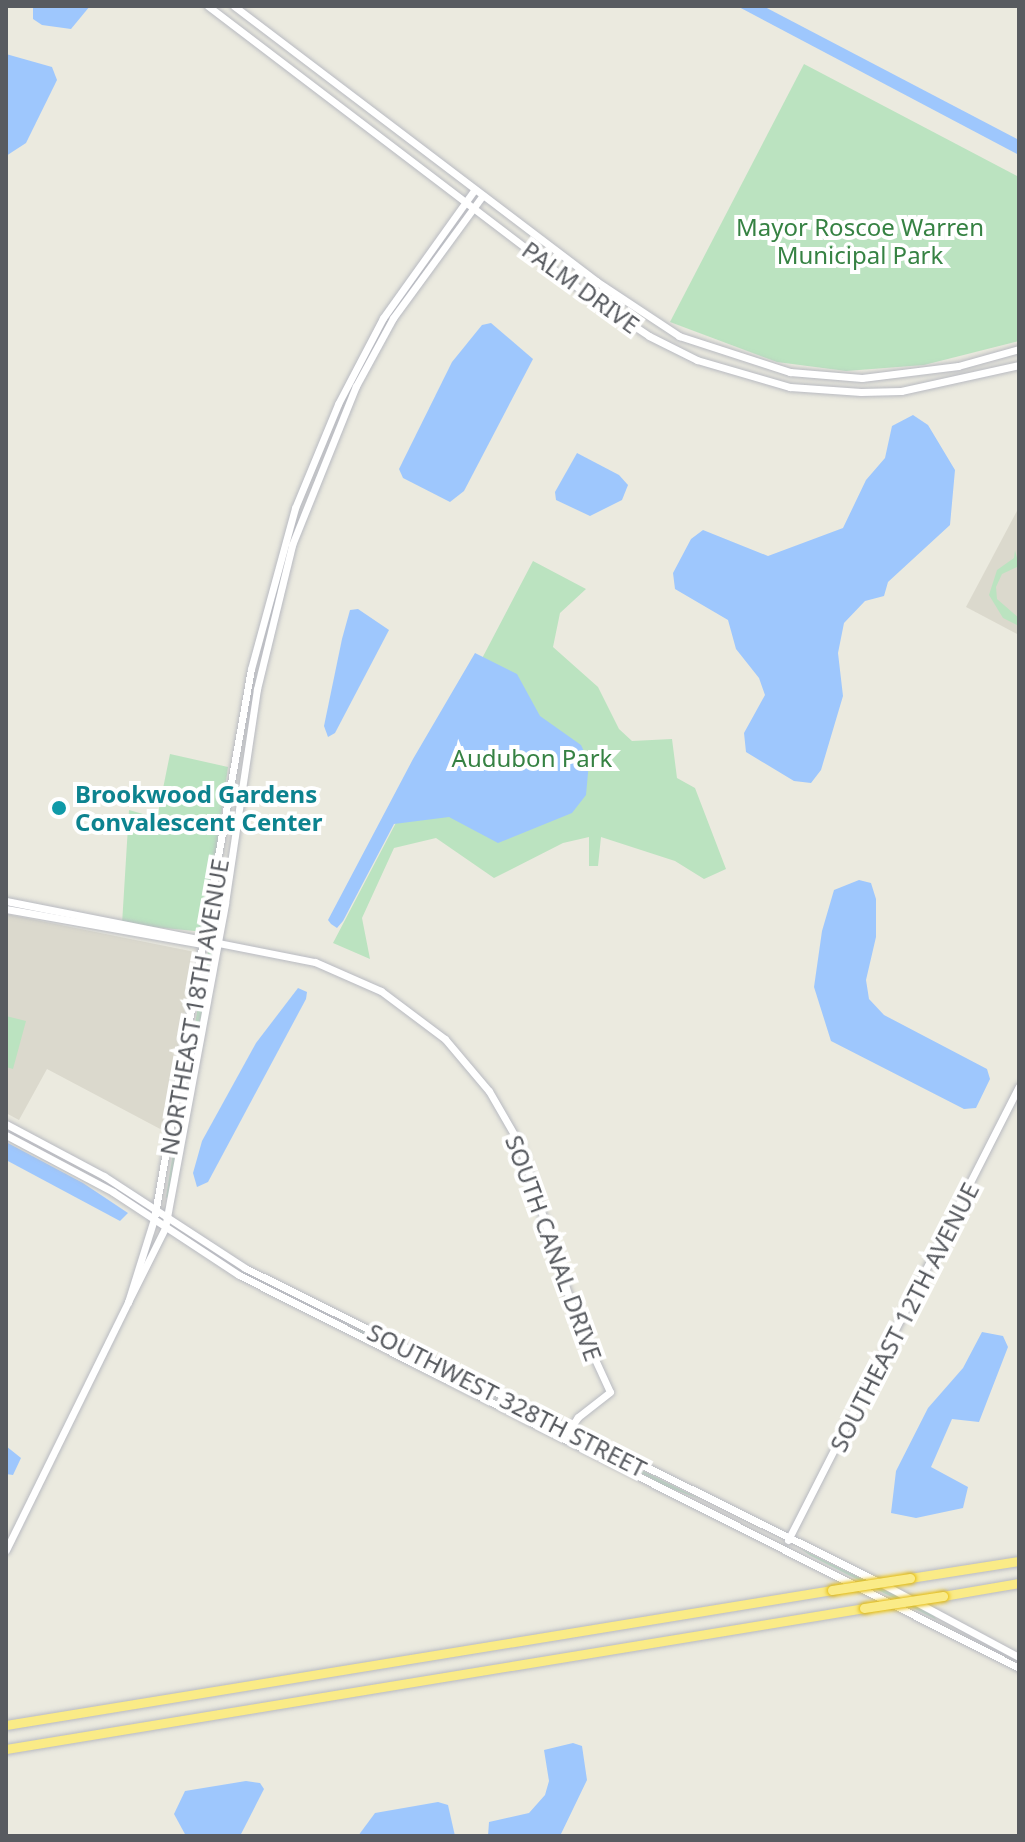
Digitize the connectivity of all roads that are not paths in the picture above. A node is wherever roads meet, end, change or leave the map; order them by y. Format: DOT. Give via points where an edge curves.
graph roads {
  1 [pos="208,6"];
  2 [pos="234,6"];
  3 [pos="475,189"];
  4 [pos="483,195"];
  5 [pos="467,201"];
  6 [pos="474,207"];
  7 [pos="1019,349"];
  8 [pos="1019,365"];
  9 [pos="6,901"];
  10 [pos="6,909"];
  11 [pos="218,941"];
  12 [pos="206,943"];
  13 [pos="188,1044"];
  14 [pos="198,1055"];
  15 [pos="1019,1086"];
  16 [pos="188,1110"];
  17 [pos="175,1120"];
  18 [pos="6,1124"];
  19 [pos="17,1130"];
  20 [pos="7,1135"];
  21 [pos="156,1209"];
  22 [pos="167,1218"];
  23 [pos="154,1219"];
  24 [pos="165,1228"];
  25 [pos="147,1241"];
  26 [pos="158,1247"];
  27 [pos="128,1302"];
  28 [pos="566,1435"];
  29 [pos="23,1510"];
  30 [pos="6,1539"];
  31 [pos="787,1543"];
  32 [pos="6,1550"];
  33 [pos="1019,1561"];
  34 [pos="1019,1583"];
  35 [pos="1019,1657"];
  36 [pos="1019,1668"];
  37 [pos="6,1725"];
  38 [pos="6,1749"];
  1 -- 5 [label="street, PALM DRIVE"];
  2 -- 3 [label="street, PALM DRIVE"];
  3 -- 4 [label="street, PALM DRIVE"];
  3 -- 5 [label="street, NORTHEAST 18TH AVENUE"];
  4 -- 6 [label="street, NORTHEAST 18TH AVENUE"];
  4 -- 7 [label="street, PALM DRIVE" via="656,324 735,358 790,372 862,378 931,371"];
  5 -- 6 [label="street, PALM DRIVE"];
  5 -- 12 [label="street, NORTHEAST 18TH AVENUE" via="383,318 338,404 295,508 251,669"];
  6 -- 8 [label="street, PALM DRIVE" via="649,336 740,376 817,390 901,391"];
  6 -- 11 [label="street, NORTHEAST 18TH AVENUE" via="393,318 356,386 292,545 259,677"];
  9 -- 12 [label="street, SOUTH CANAL DRIVE"];
  10 -- 12 [label="street, SOUTH CANAL DRIVE"];
  11 -- 12 [label="street, SOUTH CANAL DRIVE"];
  11 -- 14 [label="street, NORTHEAST 18TH AVENUE"];
  11 -- 28 [label="street, SOUTH CANAL DRIVE" via="300,957 356,978 404,1006 458,1052 500,1107 519,1143 576,1318 610,1392"];
  12 -- 13 [label="street, NORTHEAST 18TH AVENUE"];
  13 -- 14 [label="street"];
  13 -- 17 [label="street, NORTHEAST 18TH AVENUE"];
  14 -- 16 [label="street, NORTHEAST 18TH AVENUE"];
  15 -- 31 [label="street, SOUTHEAST 12TH AVENUE"];
  16 -- 17 [label="street"];
  16 -- 22 [label="street, NORTHEAST 18TH AVENUE"];
  17 -- 21 [label="street, NORTHEAST 18TH AVENUE"];
  18 -- 19 [label="street, SOUTHWEST 328TH STREET"];
  19 -- 20 [label="street"];
  19 -- 21 [label="street, SOUTHWEST 328TH STREET"];
  20 -- 23 [label="street, SOUTHWEST 328TH STREET"];
  21 -- 22 [label="street, SOUTHWEST 328TH STREET"];
  21 -- 23 [label="street, NORTHEAST 18TH AVENUE"];
  22 -- 24 [label="street, NORTHEAST 18TH AVENUE"];
  22 -- 28 [label="street, SOUTHWEST 328TH STREET" via="245,1268"];
  23 -- 24 [label="street, SOUTHWEST 328TH STREET"];
  23 -- 25 [label="street, NORTHEAST 18TH AVENUE"];
  24 -- 26 [label="street, NORTHEAST 18TH AVENUE"];
  24 -- 28 [label="street, SOUTHWEST 328TH STREET" via="239,1275"];
  25 -- 26 [label="street"];
  25 -- 27 [label="street, NORTHEAST 18TH AVENUE"];
  26 -- 27 [label="street, NORTHEAST 18TH AVENUE"];
  27 -- 29 [label="street, NORTHEAST 18TH AVENUE"];
  28 -- 31 [label="street, SOUTHWEST 328TH STREET"];
  29 -- 30 [label="street, NORTHEAST 18TH AVENUE"];
  29 -- 32 [label="street, NORTHEAST 18TH AVENUE"];
  31 -- 35 [label="street, SOUTHWEST 328TH STREET"];
  31 -- 36 [label="street, SOUTHWEST 328TH STREET"];
  33 -- 37 [label="highway, bridge"];
  34 -- 38 [label="highway, bridge"];
}
